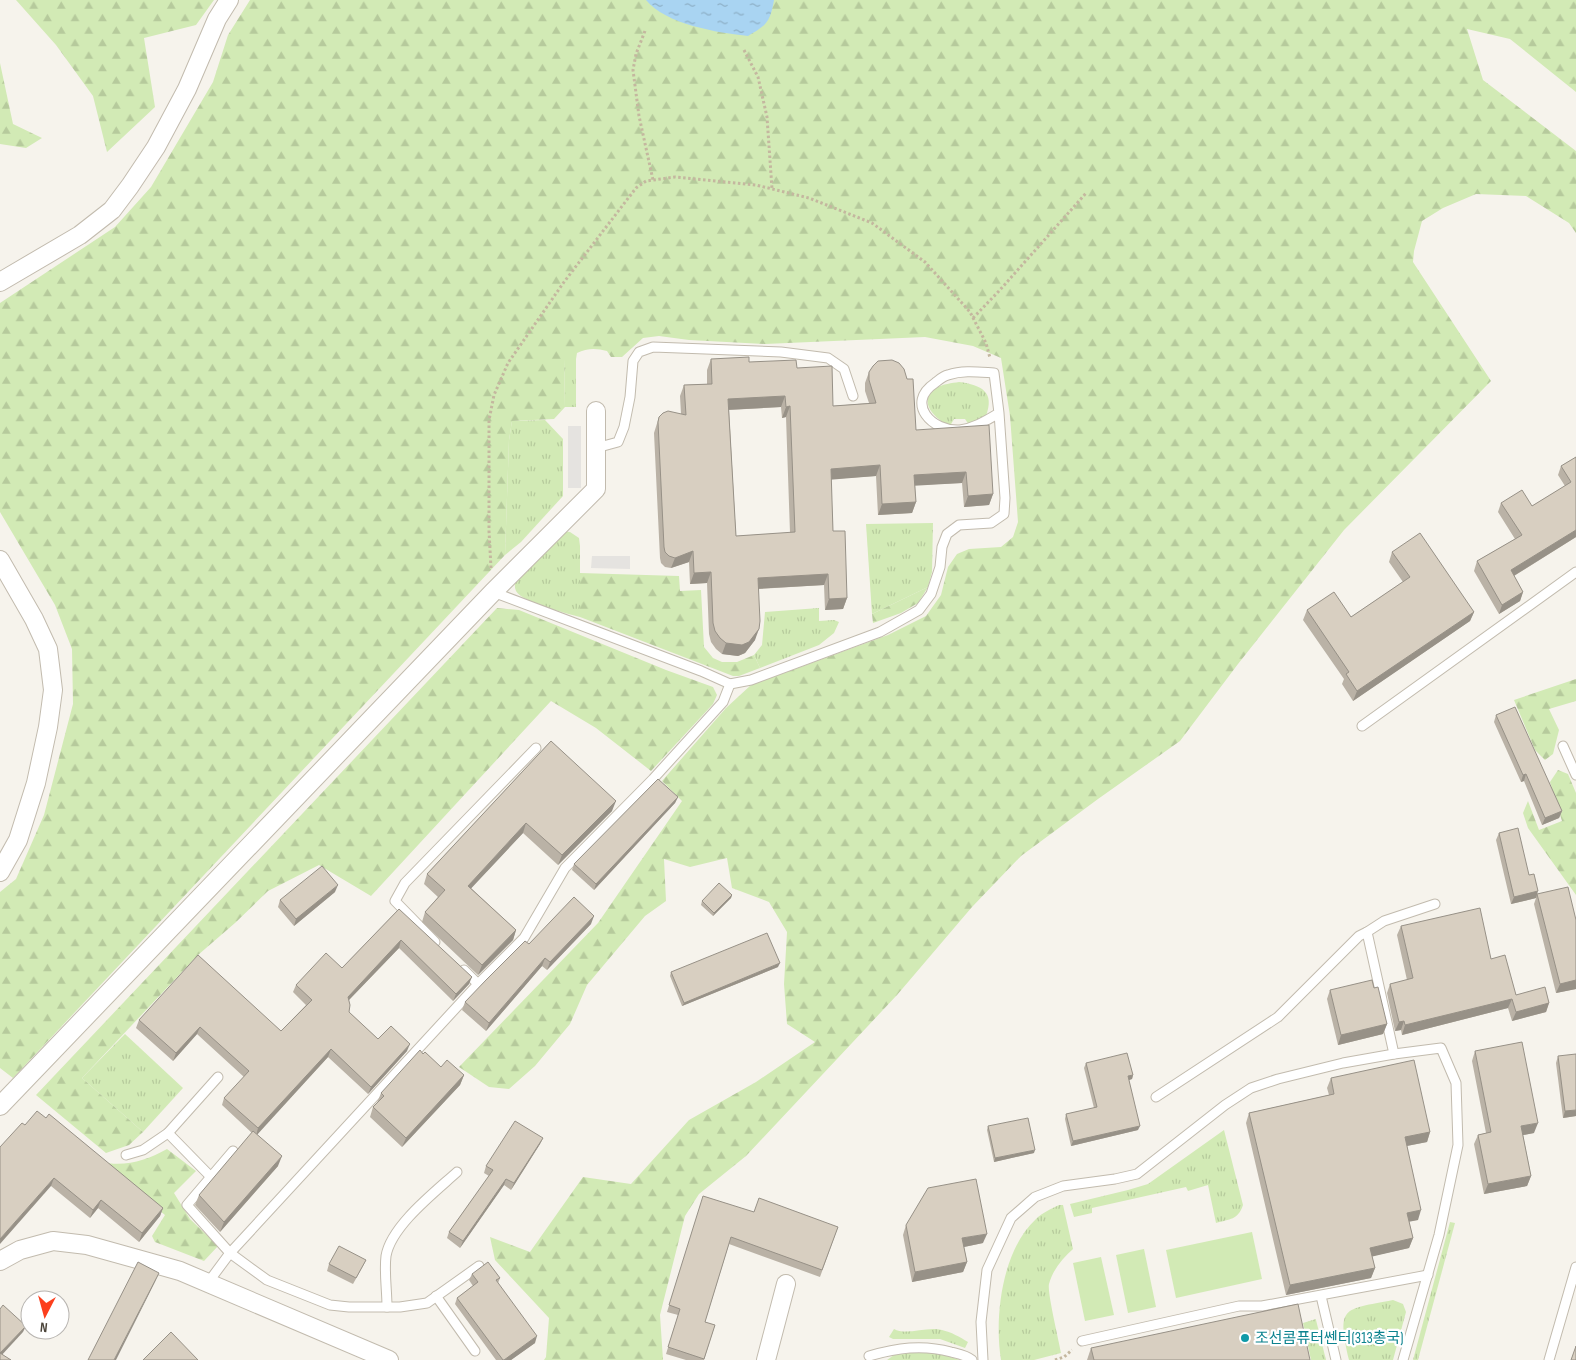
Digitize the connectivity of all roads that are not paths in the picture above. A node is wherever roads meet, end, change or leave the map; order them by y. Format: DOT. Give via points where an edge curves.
graph roads {
  1 [pos="229,0"];
  2 [pos="0,282"];
  3 [pos="852,396"];
  4 [pos="596,411"];
  5 [pos="999,413"];
  6 [pos="596,448"];
  7 [pos="0,560"];
  8 [pos="1576,572"];
  9 [pos="493,592"];
  10 [pos="730,684"];
  11 [pos="1362,726"];
  12 [pos="1564,746"];
  13 [pos="536,748"];
  14 [pos="1576,775"];
  15 [pos="0,872"];
  16 [pos="1435,904"];
  17 [pos="1366,932"];
  18 [pos="443,950"];
  19 [pos="457,964"];
  20 [pos="478,984"];
  21 [pos="1394,1054"];
  22 [pos="218,1077"];
  23 [pos="1156,1097"];
  24 [pos="0,1106"];
  25 [pos="168,1133"];
  26 [pos="233,1152"];
  27 [pos="126,1155"];
  28 [pos="458,1172"];
  29 [pos="212,1177"];
  30 [pos="230,1253"];
  31 [pos="0,1261"];
  32 [pos="479,1266"];
  33 [pos="1576,1267"];
  34 [pos="1428,1275"];
  35 [pos="206,1284"];
  36 [pos="786,1284"];
  37 [pos="436,1296"];
  38 [pos="1321,1296"];
  39 [pos="387,1307"];
  40 [pos="1082,1341"];
  41 [pos="475,1352"];
  42 [pos="869,1356"];
  43 [pos="389,1360"];
  44 [pos="766,1360"];
  45 [pos="972,1360"];
  46 [pos="983,1360"];
  47 [pos="1336,1360"];
  48 [pos="1403,1360"];
  49 [pos="1549,1360"];
  1 -- 2 [label="street" via="217,18 187,88 156,147 112,210 80,235"];
  3 -- 6 [label="lane" via="844,370 828,358 781,352 653,347 640,352 633,361 630,397 618,442"];
  4 -- 6 [label="street"];
  5 -- 5 [label="lane" via="982,423 959,430 944,428 922,410 922,397 928,388 946,375 968,371 994,373"];
  5 -- 10 [label="lane" via="1006,498 1004,514 991,523 959,525 946,534 931,594 919,610 880,632 751,680"];
  6 -- 9 [label="street" via="596,489"];
  7 -- 15 [label="street" via="48,649 53,690 36,783 18,840"];
  8 -- 11 [label="lane"];
  9 -- 10 [label="lane"];
  9 -- 24 [label="street"];
  10 -- 20 [label="lane" via="723,702 565,868 524,938"];
  12 -- 14 [label="lane"];
  13 -- 18 [label="lane" via="405,883 395,901"];
  16 -- 17 [label="lane" via="1384,921"];
  17 -- 21 [label="lane"];
  17 -- 23 [label="lane" via="1278,1017"];
  19 -- 20 [label="lane"];
  20 -- 30 [label="lane"];
  21 -- 34 [label="lane" via="1441,1048 1456,1083 1458,1145"];
  21 -- 46 [label="lane" via="1343,1063 1251,1088 1136,1174 1063,1186 1035,1197 1011,1218 987,1270 981,1322"];
  22 -- 25 [label="lane"];
  25 -- 27 [label="lane" via="142,1150"];
  25 -- 29 [label="lane"];
  26 -- 29 [label="lane"];
  28 -- 39 [label="lane" via="402,1224 390,1242 386,1257"];
  29 -- 30 [label="lane" via="186,1205"];
  30 -- 35 [label="lane"];
  30 -- 39 [label="lane" via="267,1280 330,1305"];
  31 -- 35 [label="street" via="20,1250 53,1241 106,1250 180,1271"];
  32 -- 37 [label="lane"];
  33 -- 49 [label="lane"];
  34 -- 38 [label="lane"];
  34 -- 48 [label="lane"];
  35 -- 43 [label="street"];
  36 -- 44 [label="street"];
  37 -- 39 [label="lane" via="427,1303"];
  37 -- 41 [label="lane"];
  38 -- 40 [label="lane" via="1262,1306 1239,1306"];
  38 -- 47 [label="lane"];
  42 -- 45 [label="lane" via="909,1347 936,1348 968,1356"];
}
